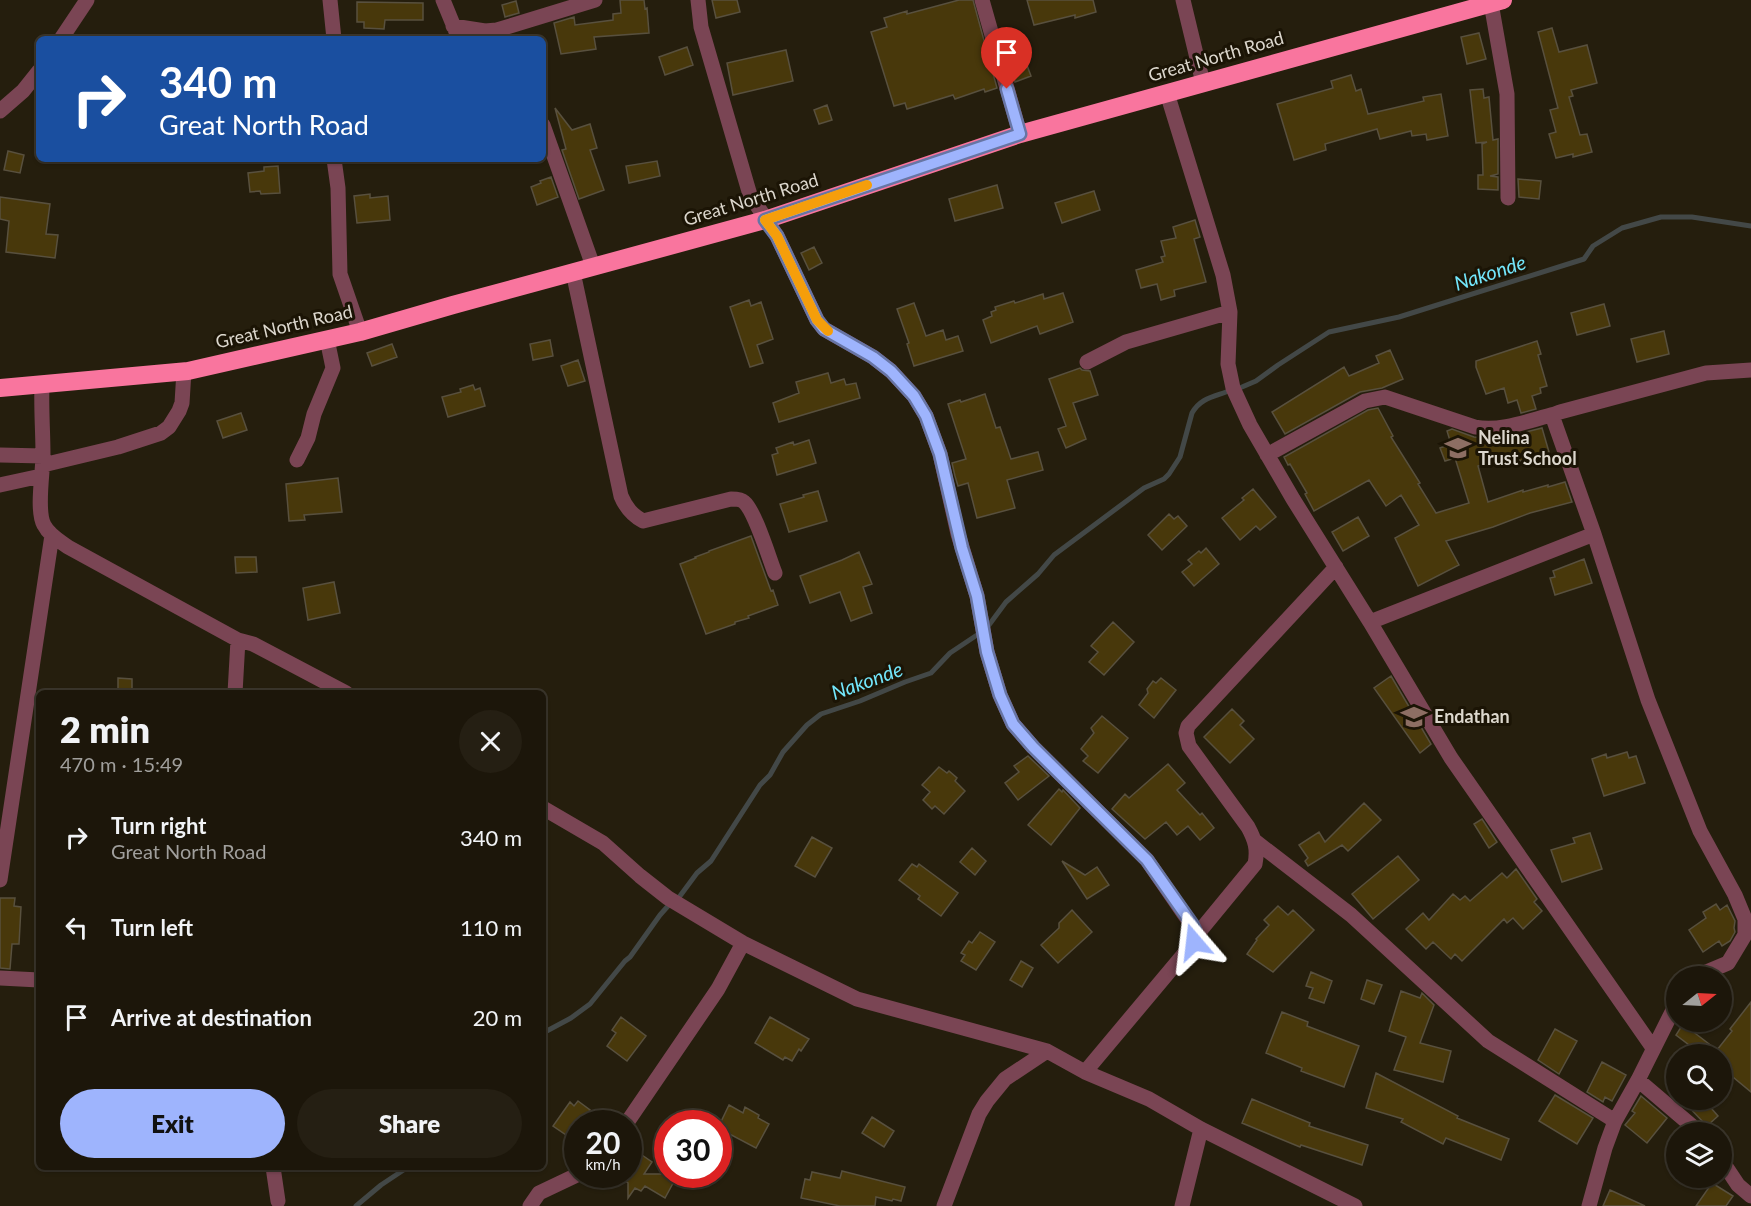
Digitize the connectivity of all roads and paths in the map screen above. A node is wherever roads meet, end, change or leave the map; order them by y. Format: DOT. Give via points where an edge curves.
graph roads {
  1 [pos="87,0"];
  2 [pos="330,0"];
  3 [pos="443,0"];
  4 [pos="595,0"];
  5 [pos="698,0"];
  6 [pos="982,0"];
  7 [pos="1183,0"];
  8 [pos="1497,2"];
  9 [pos="456,32"];
  10 [pos="63,36"];
  11 [pos="334,36"];
  12 [pos="36,75"];
  13 [pos="1203,83"];
  14 [pos="1167,93"];
  15 [pos="0,111"];
  16 [pos="546,133"];
  17 [pos="1020,134"];
  18 [pos="334,162"];
  19 [pos="1508,198"];
  20 [pos="765,220"];
  21 [pos="593,266"];
  22 [pos="573,272"];
  23 [pos="1230,312"];
  24 [pos="360,332"];
  25 [pos="327,339"];
  26 [pos="1087,362"];
  27 [pos="1751,370"];
  28 [pos="184,371"];
  29 [pos="42,385"];
  30 [pos="0,388"];
  31 [pos="1556,414"];
  32 [pos="0,455"];
  33 [pos="1267,455"];
  34 [pos="297,460"];
  35 [pos="42,466"];
  36 [pos="0,485"];
  37 [pos="1594,534"];
  38 [pos="52,535"];
  39 [pos="1336,567"];
  40 [pos="775,573"];
  41 [pos="1371,622"];
  42 [pos="238,640"];
  43 [pos="235,690"];
  44 [pos="340,690"];
  45 [pos="546,810"];
  46 [pos="1255,842"];
  47 [pos="0,880"];
  48 [pos="1196,937"];
  49 [pos="743,943"];
  50 [pos="1721,966"];
  51 [pos="0,978"];
  52 [pos="36,980"];
  53 [pos="1666,1023"];
  54 [pos="1653,1048"];
  55 [pos="1047,1052"];
  56 [pos="1085,1072"];
  57 [pos="1638,1080"];
  58 [pos="636,1110"];
  59 [pos="1615,1121"];
  60 [pos="1687,1122"];
  61 [pos="1201,1129"];
  62 [pos="273,1170"];
  63 [pos="1732,1176"];
  64 [pos="564,1181"];
  65 [pos="1751,1196"];
  66 [pos="278,1202"];
  67 [pos="530,1206"];
  68 [pos="944,1206"];
  69 [pos="1182,1206"];
  70 [pos="1354,1206"];
  71 [pos="1589,1206"];
  1 -- 10 [label="street"];
  2 -- 11 [label="street"];
  3 -- 9 [label="street"];
  4 -- 9 [label="street" via="497,30"];
  5 -- 20 [label="street" via="701,27 750,195"];
  6 -- 17 [label="street"];
  7 -- 13 [label="street"];
  8 -- 13 [label="highway, Great North Road"];
  8 -- 19 [label="street" via="1506,85"];
  12 -- 15 [label="street"];
  13 -- 14 [label="highway, Great North Road"];
  14 -- 17 [label="highway, Great North Road"];
  14 -- 23 [label="street" via="1223,275"];
  16 -- 21 [label="street"];
  17 -- 20 [label="highway, Great North Road"];
  18 -- 24 [label="street" via="340,274"];
  20 -- 21 [label="highway, Great North Road"];
  20 -- 48 [label="street" via="824,329 891,371 926,416 940,454 977,596 987,652 1013,724 1147,860 1192,924"];
  21 -- 22 [label="highway, Great North Road"];
  22 -- 24 [label="highway, Great North Road"];
  22 -- 40 [label="street" via="626,508 643,521 738,499 752,512"];
  23 -- 26 [label="street" via="1126,342"];
  23 -- 33 [label="street" via="1228,364 1233,388"];
  24 -- 25 [label="highway, Great North Road"];
  25 -- 28 [label="highway, Great North Road"];
  25 -- 34 [label="street" via="333,368"];
  27 -- 31 [label="street" via="1706,373"];
  28 -- 29 [label="highway, Great North Road"];
  28 -- 35 [label="street" via="182,403 170,427 161,434"];
  29 -- 30 [label="highway, Great North Road"];
  29 -- 35 [label="street"];
  31 -- 33 [label="street" via="1485,429 1385,397 1375,398"];
  31 -- 37 [label="street" via="1553,421"];
  32 -- 35 [label="street"];
  33 -- 39 [label="street"];
  35 -- 36 [label="street"];
  35 -- 38 [label="street" via="41,512 43,524"];
  37 -- 41 [label="street"];
  37 -- 50 [label="street" via="1648,700 1700,831 1745,919 1745,935 1728,963"];
  38 -- 42 [label="street"];
  38 -- 47 [label="street"];
  39 -- 41 [label="street"];
  39 -- 46 [label="street" via="1188,726 1188,746"];
  41 -- 54 [label="street" via="1451,758"];
  42 -- 43 [label="street"];
  42 -- 44 [label="street"];
  45 -- 49 [label="street" via="603,843 668,898"];
  46 -- 48 [label="street" via="1255,864"];
  46 -- 59 [label="street" via="1351,915 1488,1041"];
  48 -- 56 [label="street"];
  49 -- 55 [label="street" via="857,999"];
  49 -- 58 [label="street" via="718,989"];
  51 -- 52 [label="street"];
  53 -- 54 [label="street"];
  54 -- 57 [label="street"];
  55 -- 56 [label="street"];
  55 -- 68 [label="street" via="1005,1079 987,1101"];
  56 -- 61 [label="street" via="1149,1099"];
  57 -- 59 [label="street"];
  57 -- 60 [label="street"];
  59 -- 71 [label="street"];
  61 -- 69 [label="street"];
  61 -- 70 [label="street"];
  62 -- 66 [label="street"];
  63 -- 65 [label="street"];
  64 -- 67 [label="street" via="539,1193"];
}
